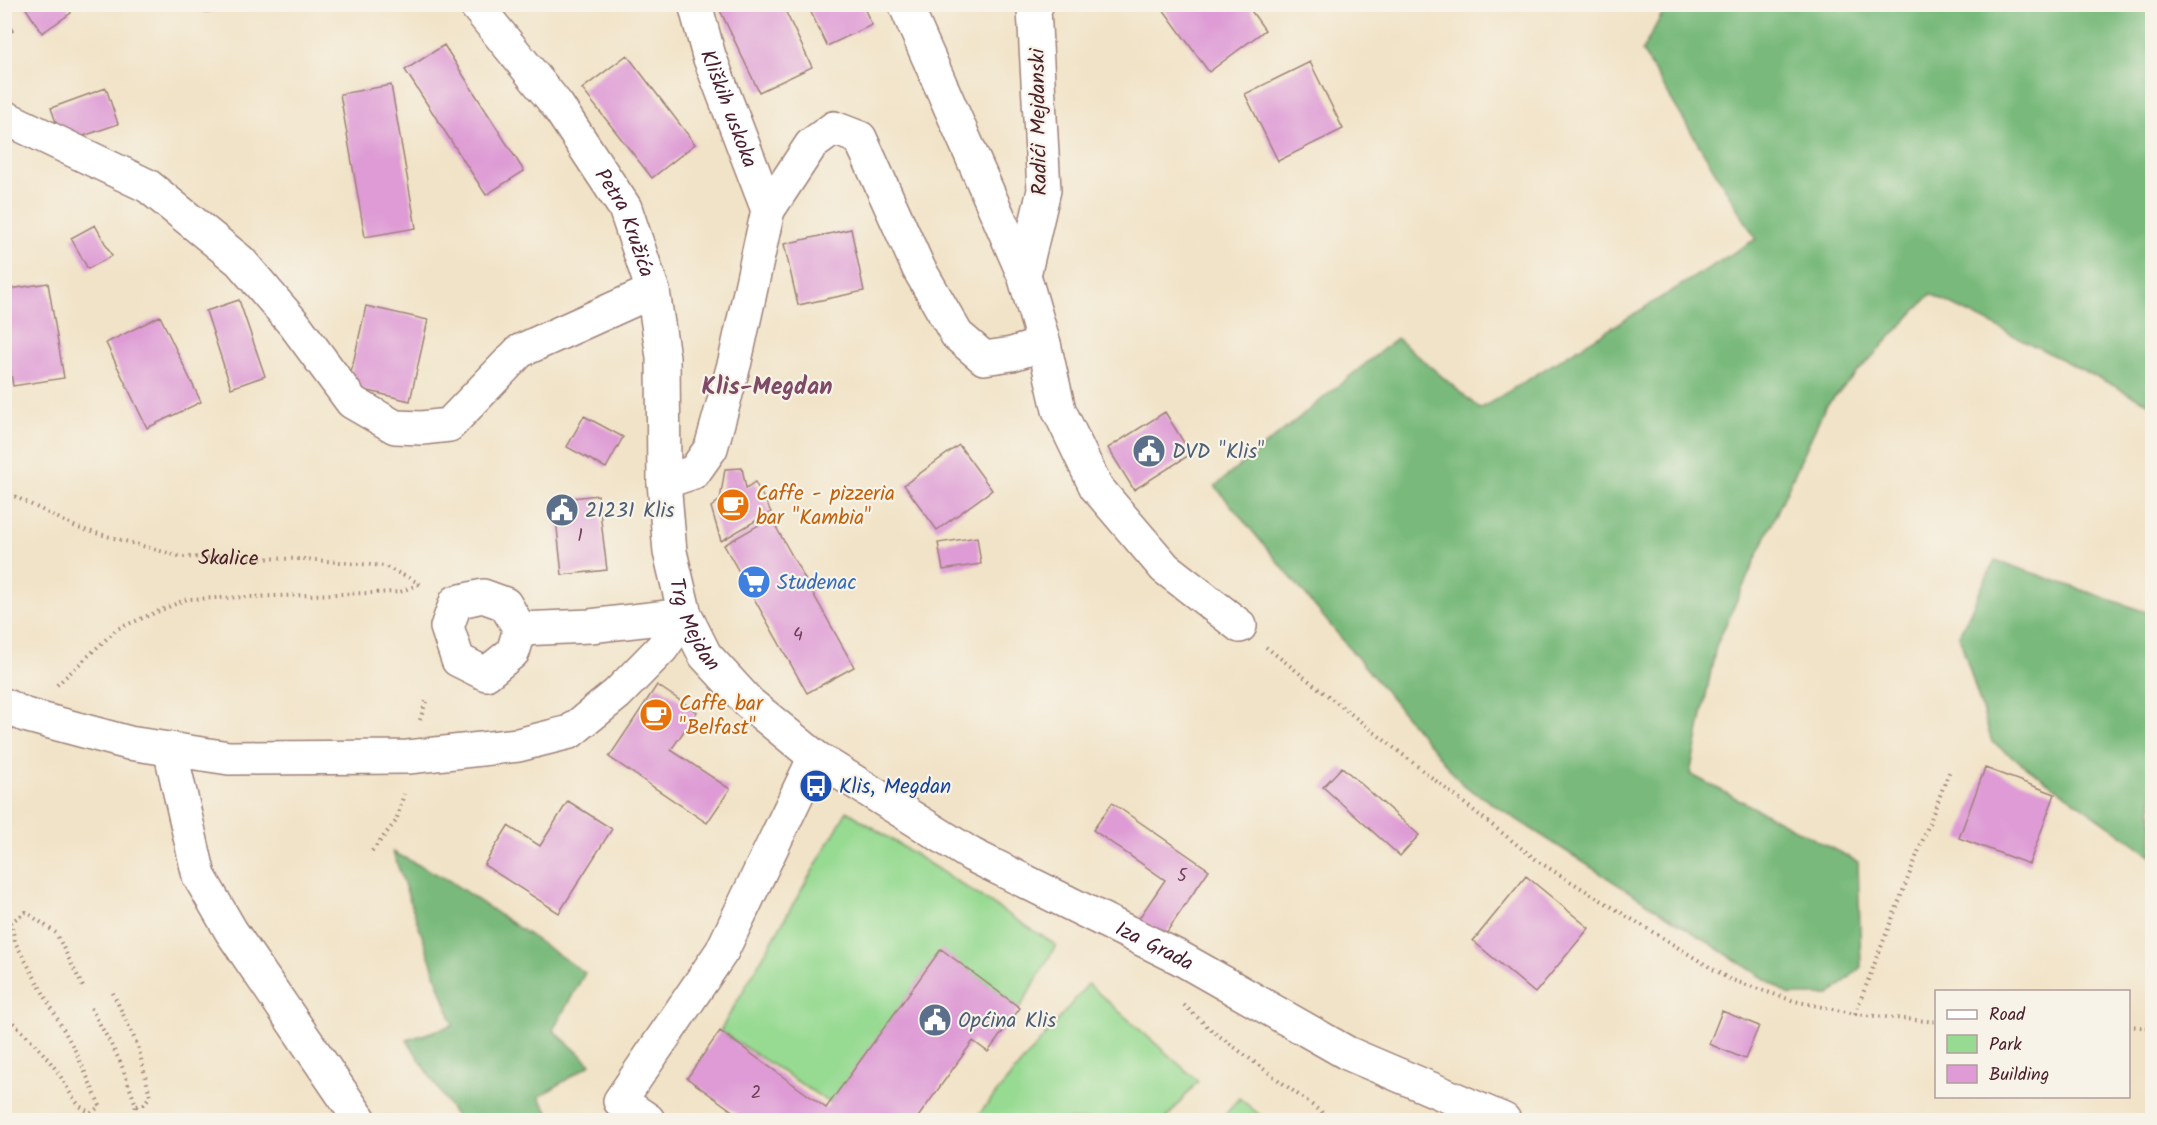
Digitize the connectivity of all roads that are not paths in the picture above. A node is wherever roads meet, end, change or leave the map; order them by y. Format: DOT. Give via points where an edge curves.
graph roads {
  1 [pos="475,4"];
  2 [pos="695,4"];
  3 [pos="905,4"];
  4 [pos="1037,4"];
  5 [pos="4,117"];
  6 [pos="768,210"];
  7 [pos="1024,275"];
  8 [pos="653,291"];
  9 [pos="1044,344"];
  10 [pos="664,482"];
  11 [pos="685,615"];
  12 [pos="1240,626"];
  13 [pos="520,629"];
  14 [pos="15,710"];
  15 [pos="170,749"];
  16 [pos="815,757"];
  17 [pos="360,1120"];
  18 [pos="648,1120"];
  19 [pos="1504,1120"];
  1 -- 8 [label="street, Petra Kružića" via="557,105 625,208"];
  2 -- 6 [label="street, Kliških uskoka" via="709,56"];
  3 -- 7 [label="street"];
  4 -- 7 [label="street, Radići Mejdanski" via="1034,9 1044,190"];
  5 -- 8 [label="street" via="147,186 240,261 295,325 352,402 395,427 449,424 520,351"];
  6 -- 9 [label="street" via="811,145 834,128 860,138 919,269 957,335 984,358"];
  6 -- 10 [label="street" via="735,361 711,448 694,472"];
  7 -- 9 [label="street"];
  8 -- 10 [label="street, Petra Kružića" via="663,357"];
  9 -- 12 [label="street" via="1059,410 1096,487 1164,568"];
  10 -- 11 [label="street, Trg Mejdan" via="670,552"];
  11 -- 13 [label="street"];
  11 -- 15 [label="street" via="662,648 632,679 570,732 518,745 408,757 229,758"];
  11 -- 16 [label="street, Trg Mejdan" via="705,655 749,703"];
  13 -- 13 [label="street" via="513,652 486,674 458,660 447,627 456,602 483,596 505,604"];
  14 -- 15 [label="street" via="129,743"];
  15 -- 17 [label="street" via="199,876 231,931"];
  16 -- 18 [label="street" via="722,951 620,1101"];
  16 -- 19 [label="street, Iza Grada" via="972,855 1180,958 1347,1053"];
}
